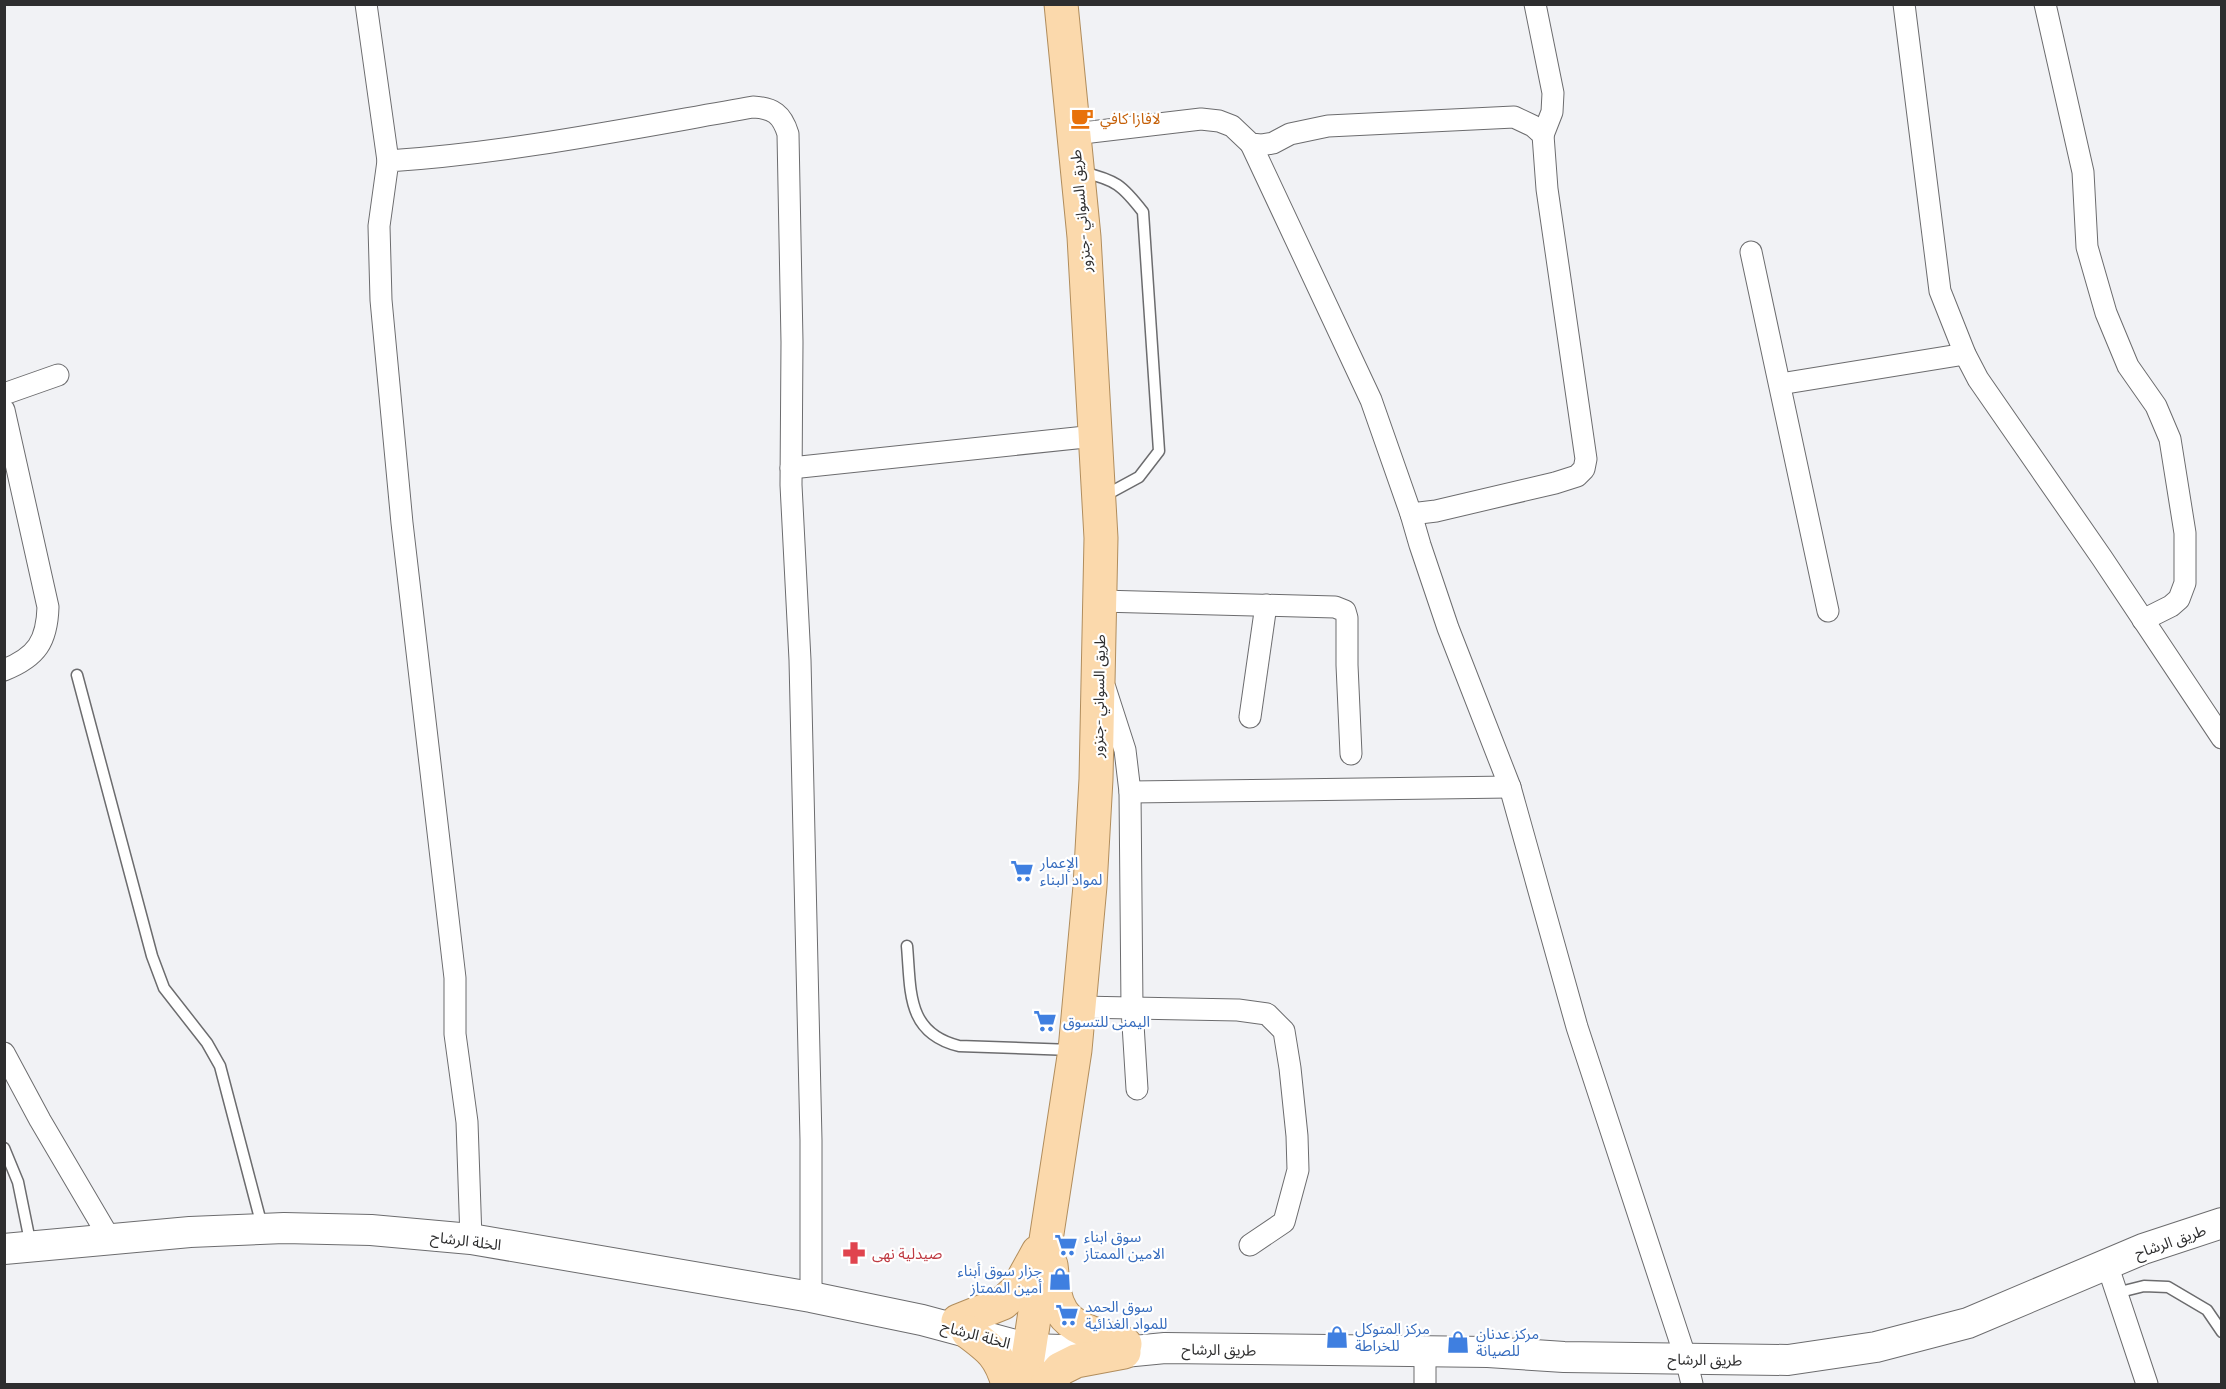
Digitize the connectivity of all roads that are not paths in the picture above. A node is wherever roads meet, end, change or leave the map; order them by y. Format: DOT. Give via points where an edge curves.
graph roads {
  1 [pos="366,4"];
  2 [pos="1061,4"];
  3 [pos="1535,4"];
  4 [pos="1904,4"];
  5 [pos="2045,4"];
  6 [pos="1074,134"];
  7 [pos="1543,135"];
  8 [pos="1251,144"];
  9 [pos="388,161"];
  10 [pos="1077,171"];
  11 [pos="1751,252"];
  12 [pos="1965,354"];
  13 [pos="58,375"];
  14 [pos="1780,384"];
  15 [pos="4,394"];
  16 [pos="4,410"];
  17 [pos="1095,436"];
  18 [pos="791,468"];
  19 [pos="1098,499"];
  20 [pos="1411,514"];
  21 [pos="1100,601"];
  22 [pos="1266,606"];
  23 [pos="1828,611"];
  24 [pos="2143,620"];
  25 [pos="1098,669"];
  26 [pos="4,670"];
  27 [pos="77,675"];
  28 [pos="1251,717"];
  29 [pos="2222,738"];
  30 [pos="1351,754"];
  31 [pos="1510,787"];
  32 [pos="1130,792"];
  33 [pos="907,946"];
  34 [pos="1079,1007"];
  35 [pos="1132,1008"];
  36 [pos="1075,1050"];
  37 [pos="4,1053"];
  38 [pos="1137,1089"];
  39 [pos="4,1148"];
  40 [pos="2222,1223"];
  41 [pos="263,1229"];
  42 [pos="1047,1231"];
  43 [pos="110,1239"];
  44 [pos="471,1239"];
  45 [pos="1250,1245"];
  46 [pos="18,1248"];
  47 [pos="2107,1264"];
  48 [pos="2116,1293"];
  49 [pos="811,1297"];
  50 [pos="963,1326"];
  51 [pos="2222,1332"];
  52 [pos="1032,1338"];
  53 [pos="1125,1348"];
  54 [pos="1425,1352"];
  55 [pos="1689,1372"];
  56 [pos="1008,1384"];
  57 [pos="1024,1384"];
  58 [pos="1047,1384"];
  59 [pos="1425,1384"];
  60 [pos="2147,1384"];
  1 -- 9 [label="street"];
  2 -- 6 [label="main road, طريق السواني -جنزور"];
  3 -- 7 [label="street" via="1553,93 1552,112"];
  4 -- 12 [label="street" via="1940,291"];
  5 -- 24 [label="street" via="2083,172 2086,247 2106,313 2128,366 2156,406 2170,439 2185,533 2185,583 2179,599"];
  6 -- 8 [label="street" via="1201,119 1232,126"];
  6 -- 10 [label="main road, طريق السواني -جنزور"];
  7 -- 8 [label="street" via="1514,117 1328,126 1290,134 1262,146"];
  7 -- 20 [label="street" via="1547,189 1586,459 1584,469 1577,476 1532,489"];
  8 -- 20 [label="street" via="1371,400"];
  9 -- 18 [label="street" via="566,140 753,107 776,111 789,134"];
  9 -- 44 [label="street" via="379,226 381,300 402,523 455,978 455,1034 467,1122"];
  10 -- 17 [label="main road, طريق السواني -جنزور"];
  10 -- 19 [label="lane" via="1105,177 1124,188 1143,212 1160,451 1139,477"];
  11 -- 14 [label="street"];
  12 -- 14 [label="street"];
  12 -- 24 [label="street" via="1978,379"];
  13 -- 15 [label="street"];
  14 -- 23 [label="street"];
  16 -- 26 [label="street" via="48,607 42,642 33,653"];
  17 -- 18 [label="street"];
  17 -- 19 [label="main road, طريق السواني -جنزور"];
  18 -- 49 [label="street" via="800,660"];
  19 -- 21 [label="main road, طريق السواني -جنزور"];
  20 -- 31 [label="street" via="1448,628"];
  21 -- 22 [label="street"];
  21 -- 25 [label="main road, طريق السواني -جنزور"];
  22 -- 28 [label="street"];
  22 -- 30 [label="street" via="1335,607 1345,611"];
  24 -- 29 [label="street"];
  25 -- 32 [label="street" via="1125,750"];
  25 -- 34 [label="main road, طريق السواني -جنزور" via="1093,840"];
  27 -- 41 [label="lane" via="152,956 164,988 220,1066"];
  31 -- 32 [label="street"];
  31 -- 55 [label="street" via="1577,1027"];
  32 -- 35 [label="street"];
  33 -- 36 [label="lane" via="913,1008 924,1028 942,1042"];
  34 -- 35 [label="street"];
  34 -- 36 [label="main road, طريق السواني -جنزور"];
  35 -- 38 [label="street"];
  35 -- 45 [label="street" via="1267,1014 1284,1031 1298,1170 1284,1222"];
  36 -- 42 [label="main road, طريق السواني -جنزور"];
  37 -- 43 [label="street"];
  39 -- 46 [label="lane" via="18,1182"];
  40 -- 47 [label="main road, طريق الرشاح"];
  41 -- 43 [label="main road, الخلة الرشاح"];
  41 -- 44 [label="main road, الخلة الرشاح" via="371,1230"];
  42 -- 50 [label="main road" via="1017,1290 1003,1304"];
  42 -- 52 [label="main road, طريق السواني -جنزور"];
  42 -- 53 [label="main road" via="1055,1296 1062,1312 1086,1330"];
  43 -- 46 [label="main road, الخلة الرشاح"];
  44 -- 49 [label="main road, الخلة الرشاح"];
  47 -- 48 [label="street"];
  47 -- 55 [label="main road, طريق الرشاح" via="1968,1323 1876,1347"];
  48 -- 51 [label="lane" via="2144,1286 2168,1287 2207,1310"];
  48 -- 60 [label="street"];
  49 -- 50 [label="main road, الخلة الرشاح"];
  50 -- 52 [label="main road, الخلة الرشاح"];
  50 -- 56 [label="main road" via="992,1350"];
  52 -- 53 [label="main road, طريق الرشاح"];
  52 -- 57 [label="main road, طريق السواني -جنزور"];
  53 -- 54 [label="main road, طريق الرشاح"];
  53 -- 58 [label="main road" via="1076,1361 1060,1369"];
  54 -- 55 [label="main road, طريق الرشاح"];
  54 -- 59 [label="street"];
}
